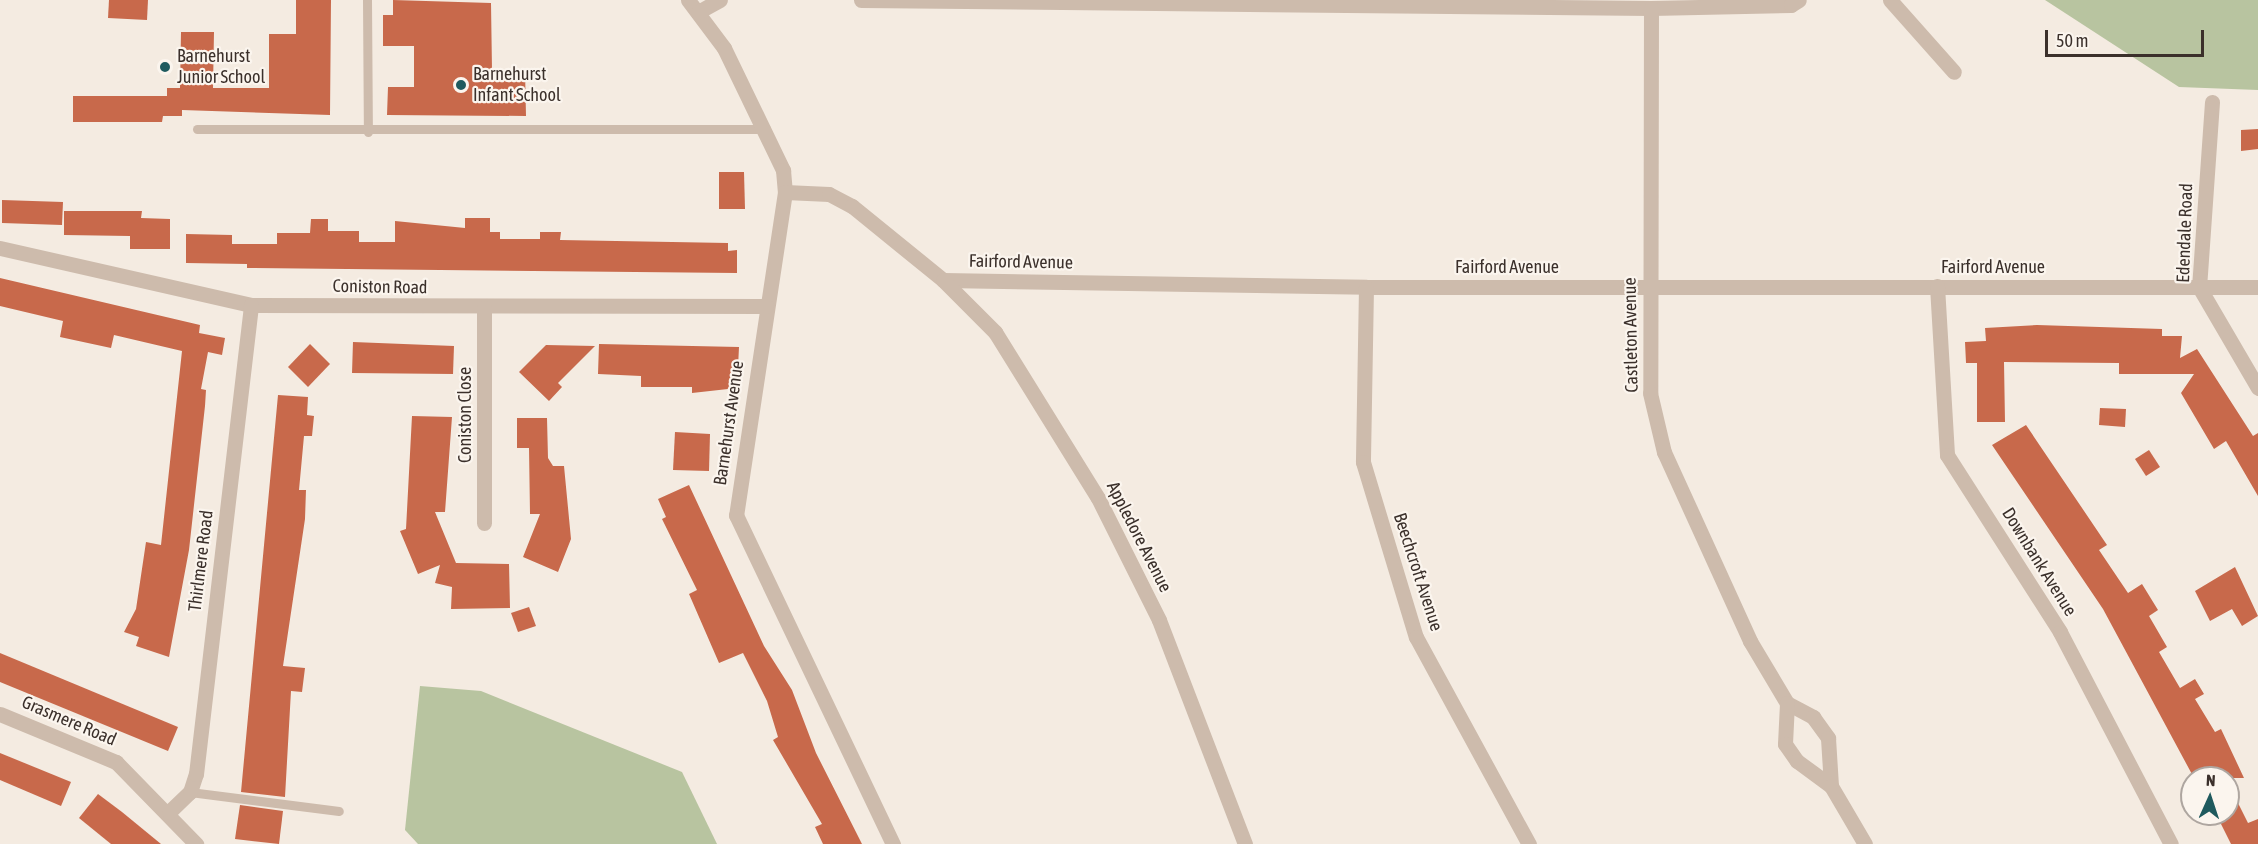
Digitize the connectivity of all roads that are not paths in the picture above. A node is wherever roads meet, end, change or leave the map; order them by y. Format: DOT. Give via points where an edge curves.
graph roads {
  1 [pos="367,0"];
  2 [pos="688,0"];
  3 [pos="720,0"];
  4 [pos="861,0"];
  5 [pos="1799,0"];
  6 [pos="1890,0"];
  7 [pos="1651,8"];
  8 [pos="698,12"];
  9 [pos="1954,72"];
  10 [pos="2212,102"];
  11 [pos="197,129"];
  12 [pos="766,129"];
  13 [pos="368,132"];
  14 [pos="785,192"];
  15 [pos="0,248"];
  16 [pos="942,280"];
  17 [pos="1649,286"];
  18 [pos="1937,286"];
  19 [pos="1366,287"];
  20 [pos="2199,287"];
  21 [pos="2258,287"];
  22 [pos="251,305"];
  23 [pos="766,306"];
  24 [pos="484,308"];
  25 [pos="2258,388"];
  26 [pos="484,523"];
  27 [pos="1787,703"];
  28 [pos="0,714"];
  29 [pos="1831,786"];
  30 [pos="190,792"];
  31 [pos="339,811"];
  32 [pos="169,812"];
  33 [pos="196,844"];
  34 [pos="893,844"];
  35 [pos="1245,844"];
  36 [pos="1529,844"];
  37 [pos="1865,844"];
  38 [pos="2171,844"];
  1 -- 13 [label="lane"];
  2 -- 8 [label="street, Barnehurst Avenue"];
  3 -- 8 [label="street"];
  4 -- 7 [label="street"];
  5 -- 7 [label="street" via="1791,5"];
  6 -- 9 [label="street"];
  7 -- 17 [label="street, Castleton Avenue"];
  8 -- 12 [label="street, Barnehurst Avenue"];
  10 -- 20 [label="street, Edendale Road"];
  11 -- 13 [label="lane"];
  12 -- 13 [label="lane"];
  12 -- 14 [label="street, Barnehurst Avenue" via="783,170"];
  14 -- 16 [label="street" via="829,194 852,206"];
  14 -- 23 [label="street, Barnehurst Avenue"];
  15 -- 22 [label="street, Coniston Road"];
  16 -- 19 [label="street, Fairford Avenue"];
  16 -- 35 [label="street, Appledore Avenue" via="995,332 1098,498 1159,620"];
  17 -- 18 [label="street, Fairford Avenue"];
  17 -- 19 [label="street, Fairford Avenue"];
  17 -- 27 [label="street, Castleton Avenue" via="1650,393 1664,452 1700,542"];
  18 -- 20 [label="street, Fairford Avenue"];
  18 -- 38 [label="street, Downbank Avenue" via="1947,455 2060,632"];
  19 -- 36 [label="street, Beechcroft Avenue" via="1363,462 1416,637"];
  20 -- 21 [label="street, Fairford Avenue"];
  20 -- 25 [label="street, Edendale Road"];
  22 -- 24 [label="street, Coniston Road"];
  22 -- 30 [label="street, Thirlmere Road"];
  23 -- 24 [label="street, Coniston Road"];
  23 -- 34 [label="street, Barnehurst Avenue" via="736,515"];
  24 -- 26 [label="street, Coniston Close"];
  27 -- 29 [label="street" via="1813,717 1828,738"];
  27 -- 29 [label="street" via="1785,744 1797,761"];
  28 -- 32 [label="street, Grasmere Road" via="116,762"];
  29 -- 37 [label="street"];
  30 -- 31 [label="lane"];
  30 -- 32 [label="street"];
  32 -- 33 [label="street, Grasmere Road"];
}
